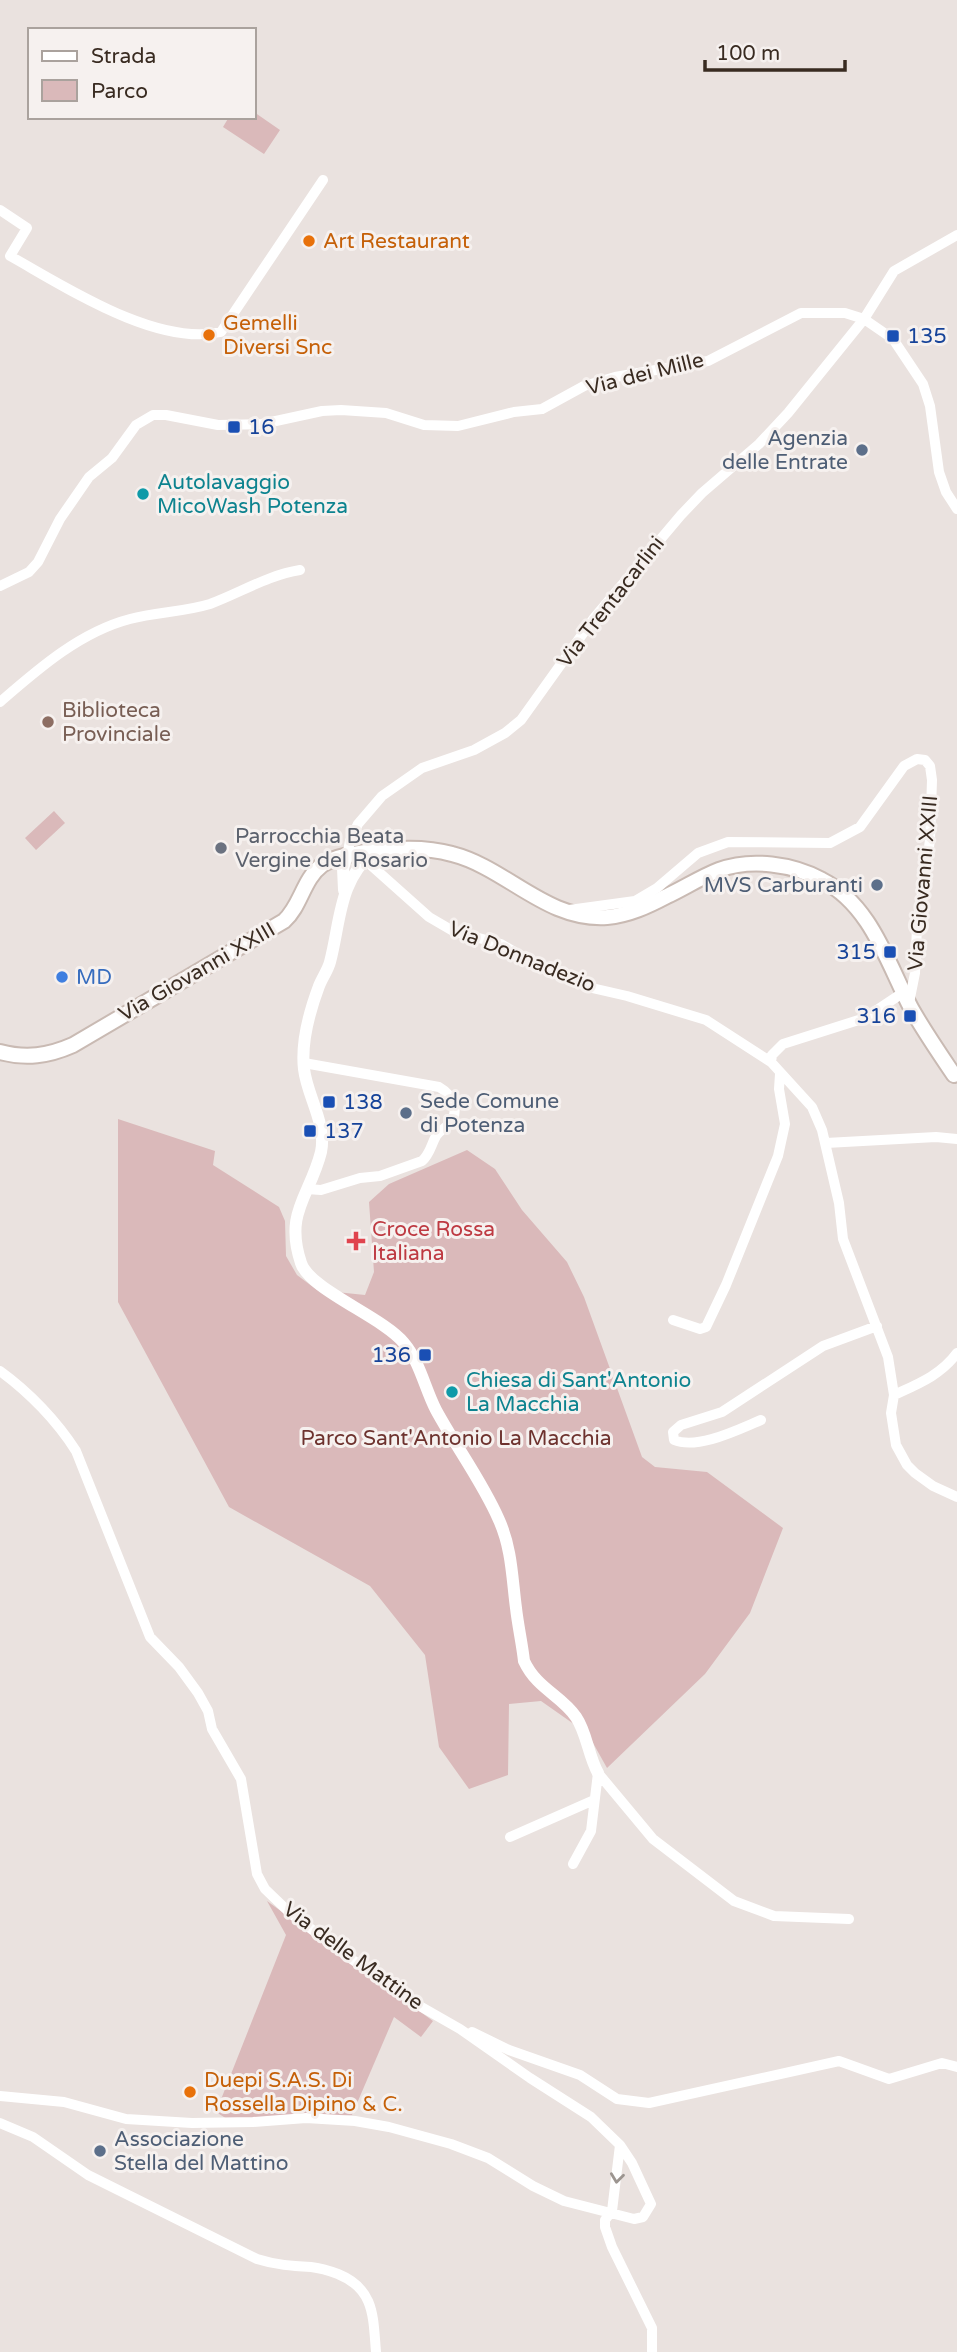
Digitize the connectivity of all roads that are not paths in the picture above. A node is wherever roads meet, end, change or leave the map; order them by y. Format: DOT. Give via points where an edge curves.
graph roads {
  1 [pos="323,180"];
  2 [pos="0,209"];
  3 [pos="957,235"];
  4 [pos="5,253"];
  5 [pos="864,318"];
  6 [pos="957,509"];
  7 [pos="300,570"];
  8 [pos="0,586"];
  9 [pos="0,702"];
  10 [pos="369,855"];
  11 [pos="347,856"];
  12 [pos="321,866"];
  13 [pos="348,875"];
  14 [pos="565,911"];
  15 [pos="906,998"];
  16 [pos="0,1052"];
  17 [pos="771,1062"];
  18 [pos="304,1063"];
  19 [pos="780,1074"];
  20 [pos="954,1075"];
  21 [pos="957,1139"];
  22 [pos="825,1143"];
  23 [pos="307,1189"];
  24 [pos="673,1320"];
  25 [pos="877,1326"];
  26 [pos="957,1353"];
  27 [pos="0,1371"];
  28 [pos="894,1395"];
  29 [pos="761,1420"];
  30 [pos="957,1497"];
  31 [pos="598,1773"];
  32 [pos="594,1800"];
  33 [pos="510,1836"];
  34 [pos="573,1864"];
  35 [pos="849,1919"];
  36 [pos="460,2029"];
  37 [pos="957,2067"];
  38 [pos="0,2096"];
  39 [pos="0,2123"];
  40 [pos="620,2145"];
  41 [pos="613,2212"];
  42 [pos="376,2352"];
  43 [pos="652,2352"];
  1 -- 4 [label="street" via="221,332 152,327 97,304"];
  2 -- 4 [label="street" via="27,228"];
  3 -- 5 [label="street" via="894,271"];
  5 -- 6 [label="street" via="893,339 920,376 930,406 939,472"];
  5 -- 8 [label="street, Via dei Mille" via="829,311 801,313 708,360 615,377 584,386 542,409 458,426 424,425 386,414 341,410 262,424 218,425 153,415 136,425 112,458 89,477 38,562 29,572"];
  5 -- 11 [label="street, Via Trentacarlini" via="776,426 681,514 594,618 521,720 474,750 422,768 382,796 358,824"];
  7 -- 9 [label="street" via="280,573 209,604 102,629 38,670"];
  10 -- 11 [label="main road, Via Giovanni XXIII"];
  10 -- 13 [label="street"];
  10 -- 14 [label="main road, Via Giovanni XXIII" via="416,849 451,853"];
  10 -- 17 [label="street, Via Donnadezio" via="429,917 453,930 501,944 538,966 592,988 706,1020"];
  11 -- 12 [label="main road, Via Giovanni XXIII"];
  11 -- 13 [label="street" via="342,868"];
  12 -- 13 [label="street"];
  12 -- 16 [label="main road, Via Giovanni XXIII" via="284,921 72,1045 35,1057"];
  13 -- 18 [label="street" via="330,964 311,1016"];
  14 -- 15 [label="main road, Via Giovanni XXIII" via="606,917 629,913 720,870 743,865 792,869 824,881 862,913"];
  14 -- 15 [label="street, Via Giovanni XXIII" via="635,901 698,853 728,842 830,843 860,827 904,766 925,760 932,780 930,840 915,974"];
  15 -- 17 [label="street" via="865,1018 782,1044"];
  15 -- 20 [label="main road, Via Giovanni XXIII"];
  17 -- 19 [label="street, Via Donnadezio"];
  18 -- 23 [label="street" via="322,1136"];
  18 -- 23 [label="street" via="439,1087 455,1105 452,1121 436,1136 422,1161 380,1177"];
  19 -- 22 [label="street, Via Donnadezio" via="812,1107"];
  19 -- 24 [label="street" via="785,1124 778,1156 726,1284 706,1327"];
  21 -- 22 [label="street"];
  22 -- 25 [label="street, Via Donnadezio" via="843,1239"];
  23 -- 31 [label="street" via="293,1231 301,1264 315,1282 404,1342 436,1410 500,1523 511,1556 524,1661 531,1675 575,1716"];
  25 -- 28 [label="street, Via Donnadezio"];
  25 -- 29 [label="street" via="823,1346 738,1403 681,1425 673,1436 679,1442 705,1440"];
  26 -- 28 [label="street" via="947,1367"];
  27 -- 36 [label="street, Via delle Mattine" via="43,1410 76,1451 150,1637 198,1693 212,1729 241,1779 257,1874 265,1889 347,1956"];
  28 -- 30 [label="street, Via Donnadezio" via="893,1433 907,1465"];
  31 -- 32 [label="street"];
  31 -- 35 [label="street" via="653,1839 734,1901 774,1916"];
  32 -- 33 [label="street"];
  32 -- 34 [label="street" via="591,1831"];
  36 -- 37 [label="street" via="580,2075 617,2099 649,2103 839,2061 889,2079 942,2063"];
  36 -- 40 [label="street, Via delle Mattine" via="591,2117"];
  38 -- 41 [label="street" via="64,2102 126,2119 192,2123 306,2118 389,2127 488,2158 564,2201"];
  39 -- 42 [label="street" via="33,2137 88,2175 257,2259 319,2268 354,2282 370,2305"];
  40 -- 41 [label="street, one-way"];
  40 -- 41 [label="street, Via delle Mattine" via="651,2204 639,2218"];
  41 -- 43 [label="street" via="605,2220 605,2228 652,2328"];
}
